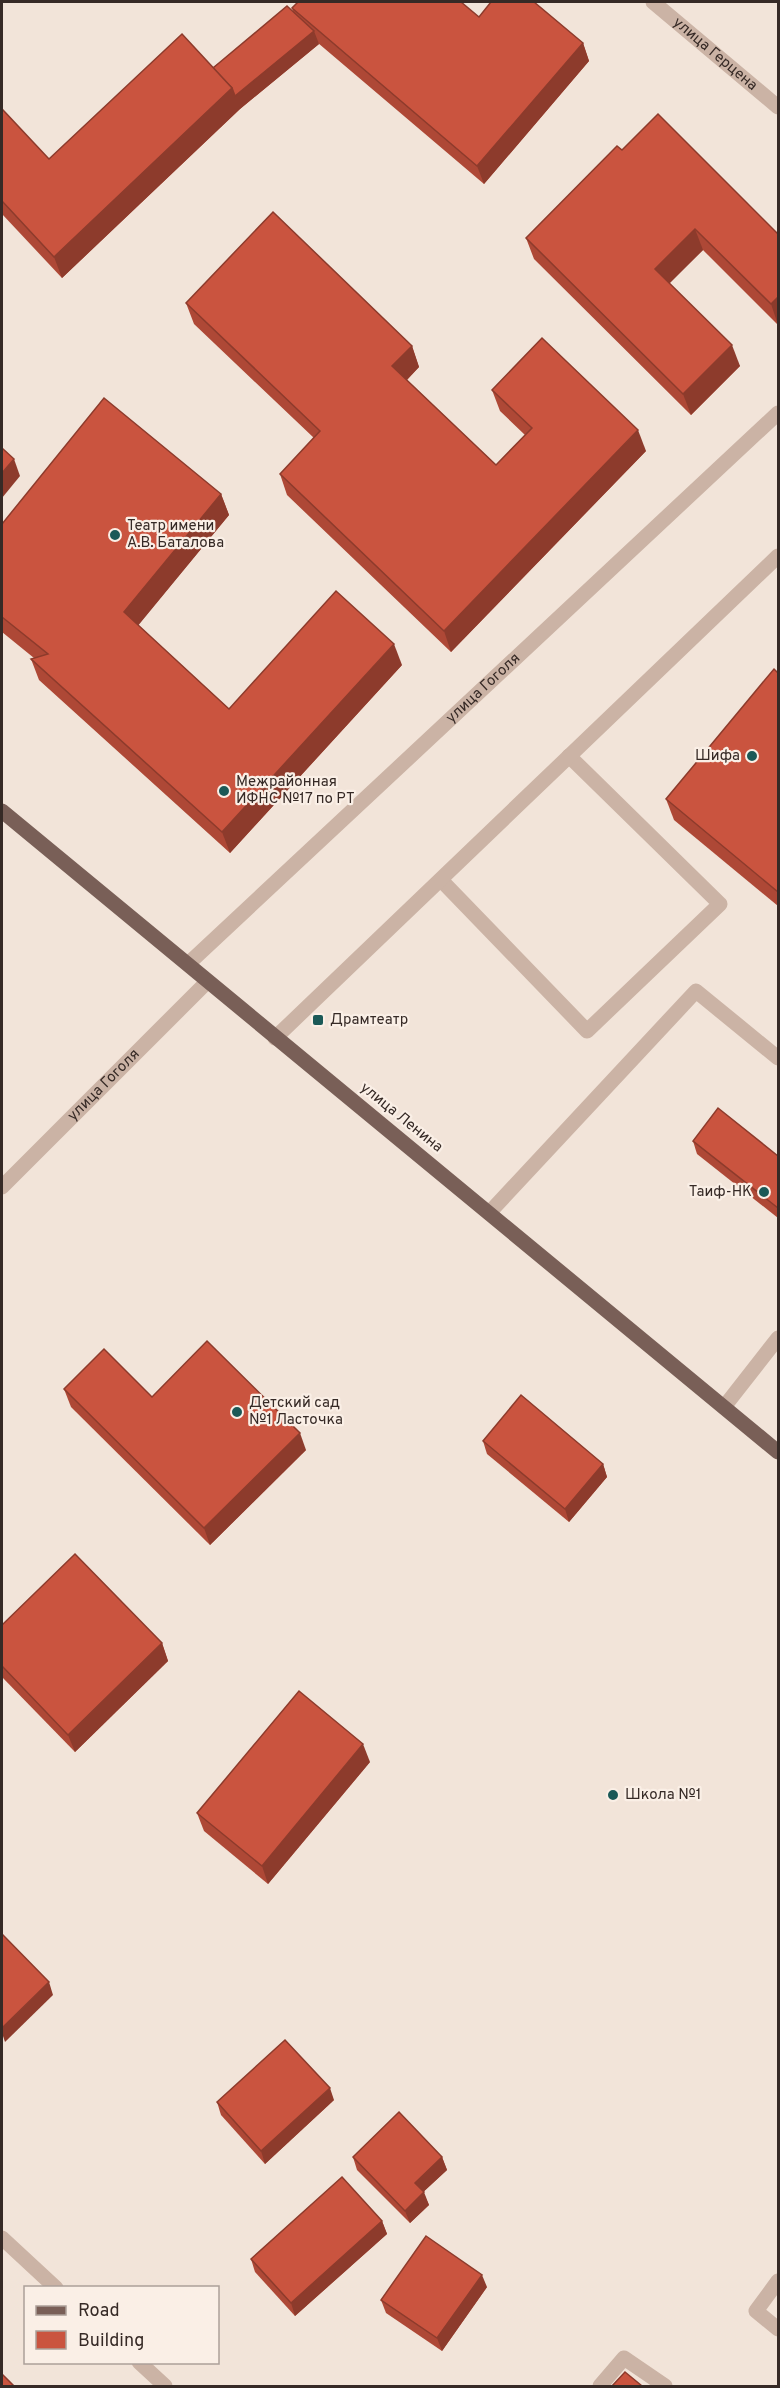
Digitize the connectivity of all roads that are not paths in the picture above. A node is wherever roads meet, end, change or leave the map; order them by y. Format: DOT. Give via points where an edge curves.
graph roads {
  1 [pos="653,2"];
  2 [pos="778,107"];
  3 [pos="778,413"];
  4 [pos="778,556"];
  5 [pos="569,756"];
  6 [pos="2,811"];
  7 [pos="441,880"];
  8 [pos="188,964"];
  9 [pos="207,982"];
  10 [pos="275,1038"];
  11 [pos="778,1058"];
  12 [pos="2,1187"];
  13 [pos="489,1214"];
  14 [pos="778,1338"];
  15 [pos="724,1407"];
  16 [pos="778,1452"];
  17 [pos="2,2238"];
  18 [pos="778,2281"];
  19 [pos="54,2286"];
  20 [pos="778,2329"];
  21 [pos="141,2364"];
  22 [pos="165,2386"];
  23 [pos="600,2386"];
  24 [pos="665,2386"];
  1 -- 2 [label="street, улица Герцена"];
  3 -- 8 [label="street, улица Гоголя"];
  4 -- 5 [label="street"];
  5 -- 7 [label="street"];
  5 -- 7 [label="street" via="720,904 588,1031"];
  6 -- 8 [label="main road, улица Ленина"];
  7 -- 10 [label="street"];
  8 -- 9 [label="main road, улица Ленина"];
  9 -- 10 [label="main road, улица Ленина"];
  9 -- 12 [label="street, улица Гоголя"];
  10 -- 13 [label="main road, улица Ленина"];
  11 -- 13 [label="street" via="696,991"];
  13 -- 15 [label="main road, улица Ленина"];
  14 -- 15 [label="street"];
  15 -- 16 [label="main road, улица Ленина"];
  17 -- 19 [label="street"];
  18 -- 20 [label="street" via="756,2311"];
  21 -- 22 [label="street"];
  23 -- 24 [label="street" via="624,2358"];
}
